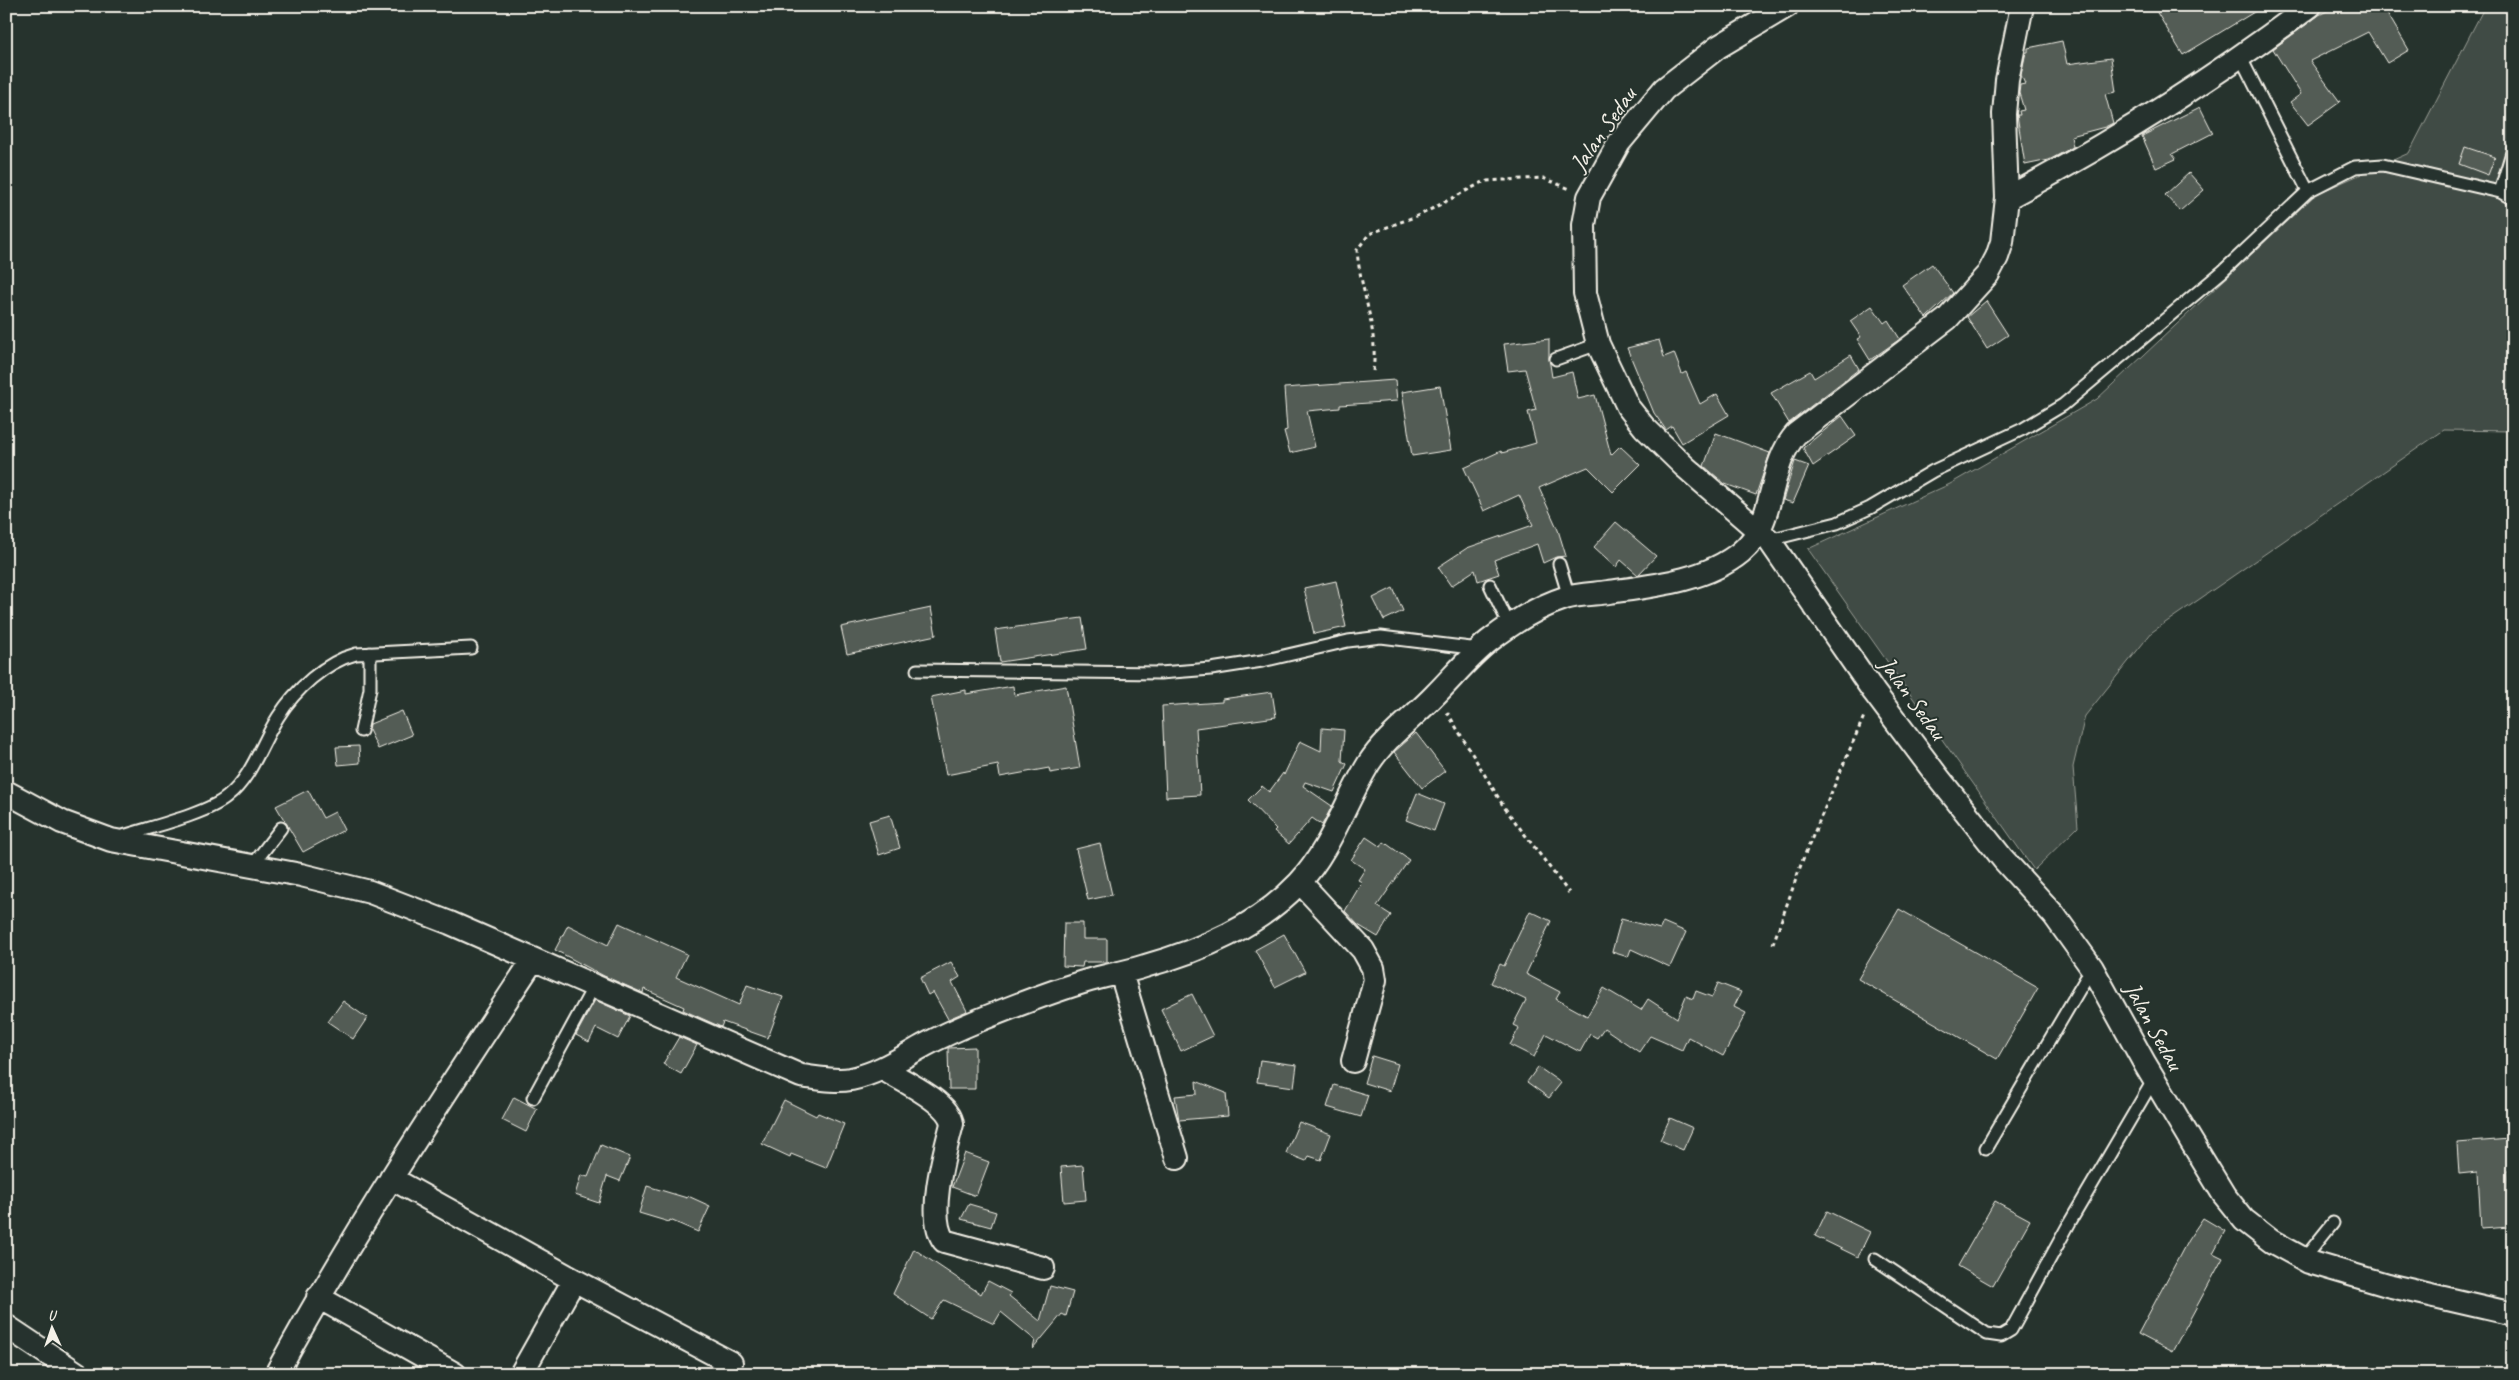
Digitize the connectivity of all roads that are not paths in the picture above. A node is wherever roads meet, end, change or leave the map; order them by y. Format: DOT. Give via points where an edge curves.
graph roads {
  1 [pos="1787,6"];
  2 [pos="2022,6"];
  3 [pos="2310,6"];
  4 [pos="2240,56"];
  5 [pos="2513,149"];
  6 [pos="2308,191"];
  7 [pos="2500,192"];
  8 [pos="2007,198"];
  9 [pos="2513,199"];
  10 [pos="1598,344"];
  11 [pos="1556,359"];
  12 [pos="1765,535"];
  13 [pos="1558,564"];
  14 [pos="1490,585"];
  15 [pos="1569,597"];
  16 [pos="1509,625"];
  17 [pos="471,648"];
  18 [pos="1479,649"];
  19 [pos="370,653"];
  20 [pos="917,670"];
  21 [pos="361,731"];
  22 [pos="6,792"];
  23 [pos="281,828"];
  24 [pos="112,840"];
  25 [pos="252,866"];
  26 [pos="1300,882"];
  27 [pos="533,960"];
  28 [pos="2092,968"];
  29 [pos="1121,973"];
  30 [pos="594,986"];
  31 [pos="1353,1061"];
  32 [pos="883,1069"];
  33 [pos="2154,1079"];
  34 [pos="533,1098"];
  35 [pos="1986,1148"];
  36 [pos="1177,1158"];
  37 [pos="392,1178"];
  38 [pos="2333,1223"];
  39 [pos="1875,1259"];
  40 [pos="2304,1259"];
  41 [pos="1043,1268"];
  42 [pos="574,1280"];
  43 [pos="318,1297"];
  44 [pos="2513,1314"];
  45 [pos="6,1326"];
  46 [pos="730,1363"];
  47 [pos="78,1374"];
  48 [pos="276,1374"];
  49 [pos="455,1374"];
  50 [pos="521,1374"];
  1 -- 10 [label="street, Jalan Sedau" via="1718,47 1664,90 1620,142 1589,197 1584,225 1585,293"];
  2 -- 8 [label="street" via="2007,80 2004,114"];
  3 -- 4 [label="street"];
  4 -- 6 [label="lane"];
  4 -- 8 [label="street" via="2086,156"];
  5 -- 7 [label="lane"];
  6 -- 7 [label="lane" via="2355,168 2383,165"];
  6 -- 12 [label="lane" via="2223,271 2063,405 1837,523"];
  7 -- 9 [label="lane"];
  8 -- 12 [label="street" via="2002,242 1996,257 1988,274 1960,308 1791,440 1782,457"];
  10 -- 11 [label="lane"];
  10 -- 12 [label="street, Jalan Sedau" via="1628,407 1644,427"];
  12 -- 15 [label="street" via="1716,567 1682,579"];
  12 -- 28 [label="street, Jalan Sedau" via="1874,692 1970,818 2054,915"];
  13 -- 15 [label="lane"];
  14 -- 16 [label="lane"];
  15 -- 16 [label="street"];
  16 -- 18 [label="street"];
  17 -- 19 [label="lane"];
  18 -- 20 [label="lane" via="1381,637 1211,669 1168,672"];
  18 -- 26 [label="street" via="1376,753 1313,866"];
  19 -- 21 [label="lane" via="370,690"];
  19 -- 24 [label="lane" via="343,657 298,691 278,717 258,756 227,797 207,808"];
  22 -- 24 [label="street" via="62,822"];
  23 -- 25 [label="lane"];
  24 -- 25 [label="street"];
  25 -- 27 [label="street" via="370,892"];
  26 -- 29 [label="street" via="1250,923 1208,945"];
  26 -- 31 [label="street" via="1363,950 1373,968 1375,980"];
  27 -- 30 [label="street"];
  27 -- 37 [label="street"];
  28 -- 33 [label="street, Jalan Sedau"];
  28 -- 35 [label="lane"];
  29 -- 32 [label="street" via="1086,981 979,1021 928,1043"];
  29 -- 36 [label="street"];
  30 -- 32 [label="street" via="801,1076 850,1079"];
  30 -- 34 [label="lane"];
  32 -- 41 [label="street" via="943,1106 952,1118 938,1201 938,1226 944,1240"];
  33 -- 39 [label="lane" via="2011,1330 2001,1336 1987,1334"];
  33 -- 40 [label="street, Jalan Sedau" via="2224,1195 2244,1220 2271,1241"];
  37 -- 42 [label="street"];
  37 -- 43 [label="street"];
  38 -- 40 [label="lane"];
  40 -- 44 [label="street, Jalan Sedau" via="2387,1285"];
  42 -- 46 [label="street"];
  42 -- 50 [label="street"];
  43 -- 48 [label="street"];
  43 -- 49 [label="street"];
  45 -- 47 [label="street"];
}
